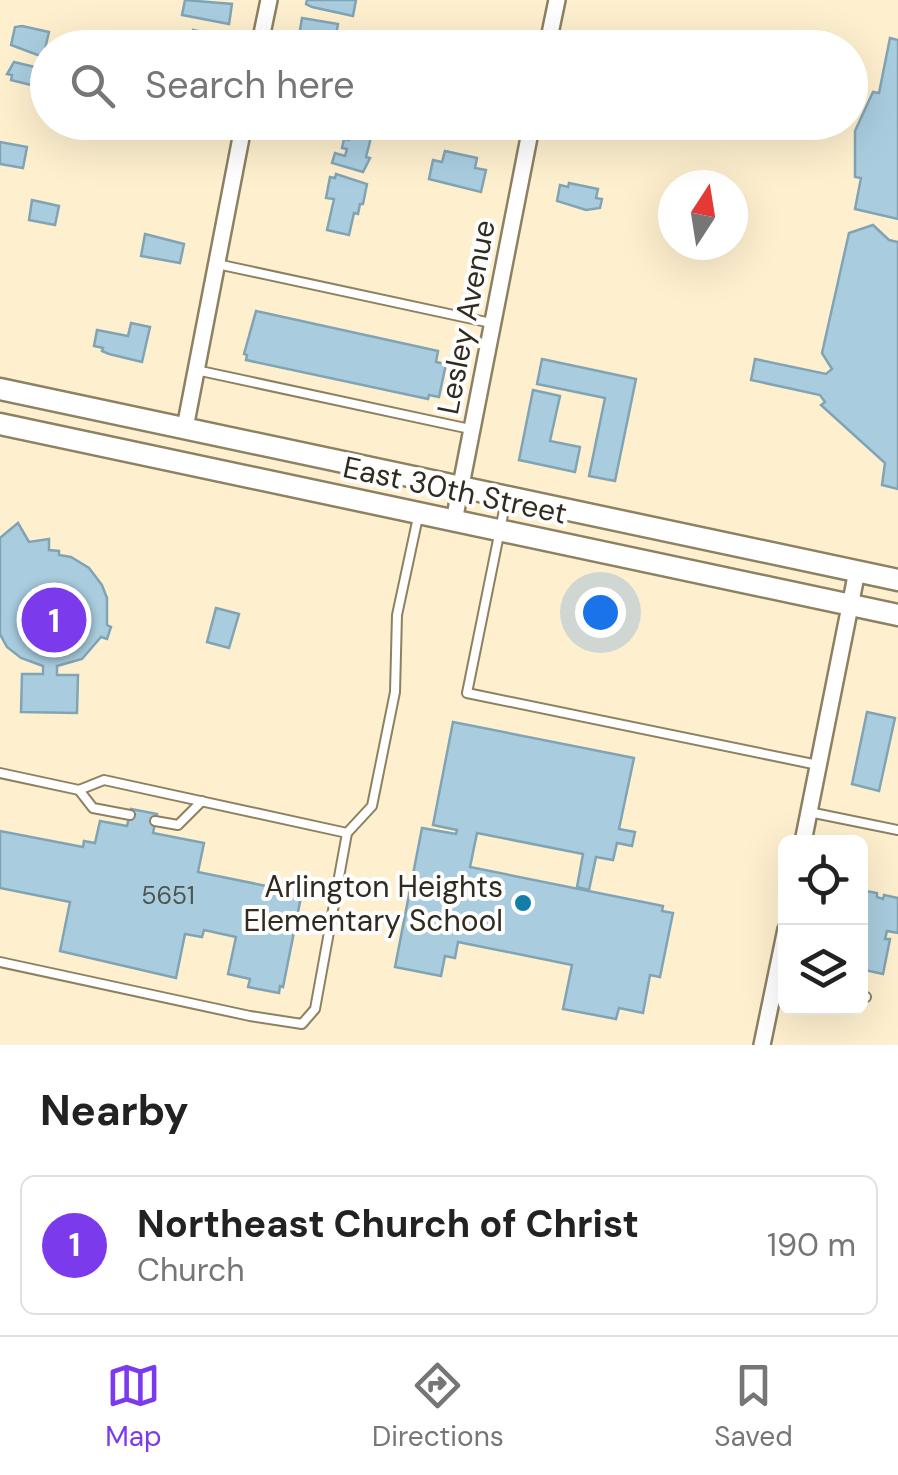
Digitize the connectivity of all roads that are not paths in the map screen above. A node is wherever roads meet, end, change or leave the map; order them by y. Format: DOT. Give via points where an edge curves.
graph roads {
  1 [pos="268,0"];
  2 [pos="556,0"];
  3 [pos="262,30"];
  4 [pos="550,30"];
  5 [pos="241,140"];
  6 [pos="528,140"];
  7 [pos="217,264"];
  8 [pos="491,323"];
  9 [pos="196,370"];
  10 [pos="0,389"];
  11 [pos="0,424"];
  12 [pos="184,428"];
  13 [pos="472,430"];
  14 [pos="462,486"];
  15 [pos="506,496"];
  16 [pos="419,514"];
  17 [pos="454,521"];
  18 [pos="500,530"];
  19 [pos="857,571"];
  20 [pos="898,580"];
  21 [pos="850,605"];
  22 [pos="898,615"];
  23 [pos="818,764"];
  24 [pos="0,773"];
  25 [pos="79,790"];
  26 [pos="202,802"];
  27 [pos="809,812"];
  28 [pos="130,816"];
  29 [pos="155,820"];
  30 [pos="898,830"];
  31 [pos="347,833"];
  32 [pos="804,835"];
  33 [pos="0,962"];
  34 [pos="778,987"];
  35 [pos="762,1045"];
  1 -- 3 [label="street"];
  2 -- 4 [label="street"];
  5 -- 7 [label="street"];
  6 -- 8 [label="street, Lesley Avenue"];
  7 -- 8 [label="lane"];
  7 -- 9 [label="street"];
  8 -- 13 [label="street, Lesley Avenue"];
  9 -- 12 [label="street"];
  9 -- 13 [label="lane"];
  10 -- 12 [label="main road, East 30th Street"];
  11 -- 16 [label="main road, East 30th Street"];
  12 -- 14 [label="main road, East 30th Street"];
  13 -- 14 [label="street, Lesley Avenue"];
  14 -- 15 [label="main road, East 30th Street"];
  14 -- 17 [label="street, Lesley Avenue"];
  15 -- 18 [label="lane"];
  15 -- 19 [label="main road, East 30th Street"];
  16 -- 17 [label="main road, East 30th Street"];
  16 -- 31 [label="lane" via="397,615 395,692 372,806"];
  17 -- 18 [label="main road, East 30th Street"];
  18 -- 21 [label="main road, East 30th Street"];
  18 -- 23 [label="lane" via="467,692"];
  19 -- 20 [label="main road, East 30th Street"];
  19 -- 21 [label="street"];
  21 -- 22 [label="main road, East 30th Street"];
  21 -- 23 [label="street"];
  23 -- 27 [label="street"];
  24 -- 25 [label="lane"];
  25 -- 26 [label="lane" via="104,780"];
  25 -- 28 [label="lane" via="93,808"];
  26 -- 29 [label="lane" via="178,825"];
  26 -- 31 [label="lane"];
  27 -- 30 [label="lane"];
  27 -- 32 [label="street"];
  31 -- 33 [label="lane" via="315,1009 302,1024"];
  34 -- 35 [label="street"];
}
